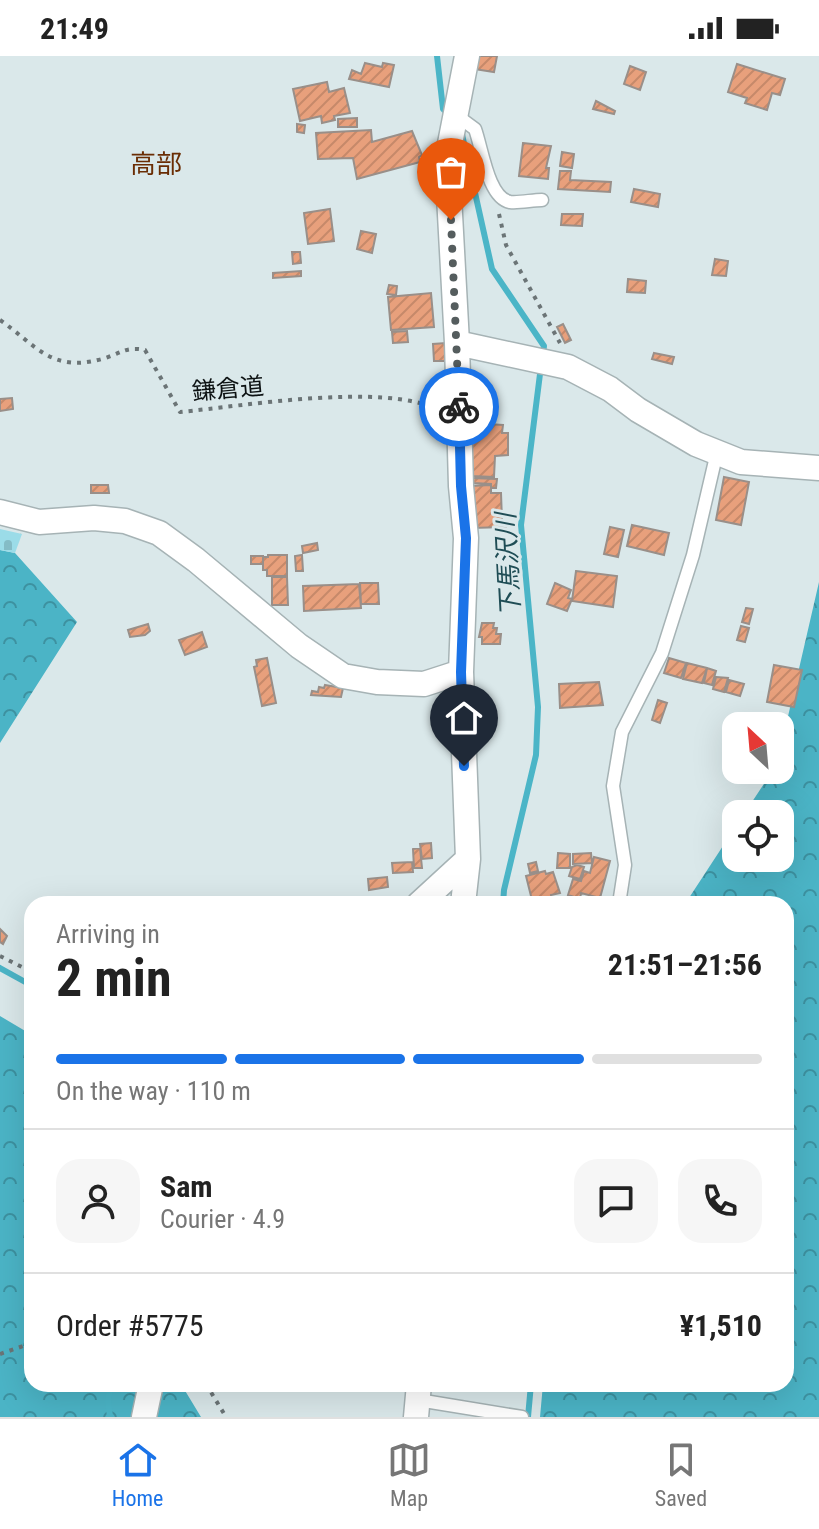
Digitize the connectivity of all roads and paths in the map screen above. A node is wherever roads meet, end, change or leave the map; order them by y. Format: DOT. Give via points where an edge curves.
graph roads {
  1 [pos="467,56"];
  2 [pos="453,124"];
  3 [pos="498,196"];
  4 [pos="542,200"];
  5 [pos="0,320"];
  6 [pos="457,343"];
  7 [pos="550,364"];
  8 [pos="460,421"];
  9 [pos="717,452"];
  10 [pos="819,468"];
  11 [pos="0,512"];
  12 [pos="461,672"];
  13 [pos="468,859"];
  14 [pos="428,896"];
  15 [pos="464,896"];
  16 [pos="620,896"];
  17 [pos="0,956"];
  18 [pos="24,968"];
  19 [pos="24,1346"];
  20 [pos="0,1354"];
  21 [pos="149,1392"];
  22 [pos="211,1392"];
  23 [pos="417,1400"];
  24 [pos="518,1416"];
  25 [pos="144,1417"];
  26 [pos="226,1417"];
  1 -- 2 [label="street"];
  2 -- 3 [label="lane" via="475,129"];
  2 -- 6 [label="street" via="447,159"];
  3 -- 4 [label="lane" via="508,202"];
  3 -- 7 [label="path" via="506,245 565,353"];
  5 -- 8 [label="path, 鎌倉道" via="45,356 68,362 101,360 132,347 145,350 180,412 359,396 427,404"];
  6 -- 7 [label="street"];
  6 -- 8 [label="street"];
  7 -- 9 [label="street" via="610,389"];
  8 -- 12 [label="street" via="466,538"];
  9 -- 10 [label="street" via="741,462"];
  9 -- 16 [label="lane" via="693,555 662,653 622,732 613,786 625,865"];
  11 -- 12 [label="street" via="39,522 125,521 159,533 343,676 424,684"];
  12 -- 13 [label="street"];
  13 -- 14 [label="street"];
  13 -- 15 [label="street"];
  17 -- 18 [label="path"];
  19 -- 20 [label="path"];
  21 -- 25 [label="street"];
  22 -- 26 [label="path"];
  23 -- 24 [label="lane"];
}
